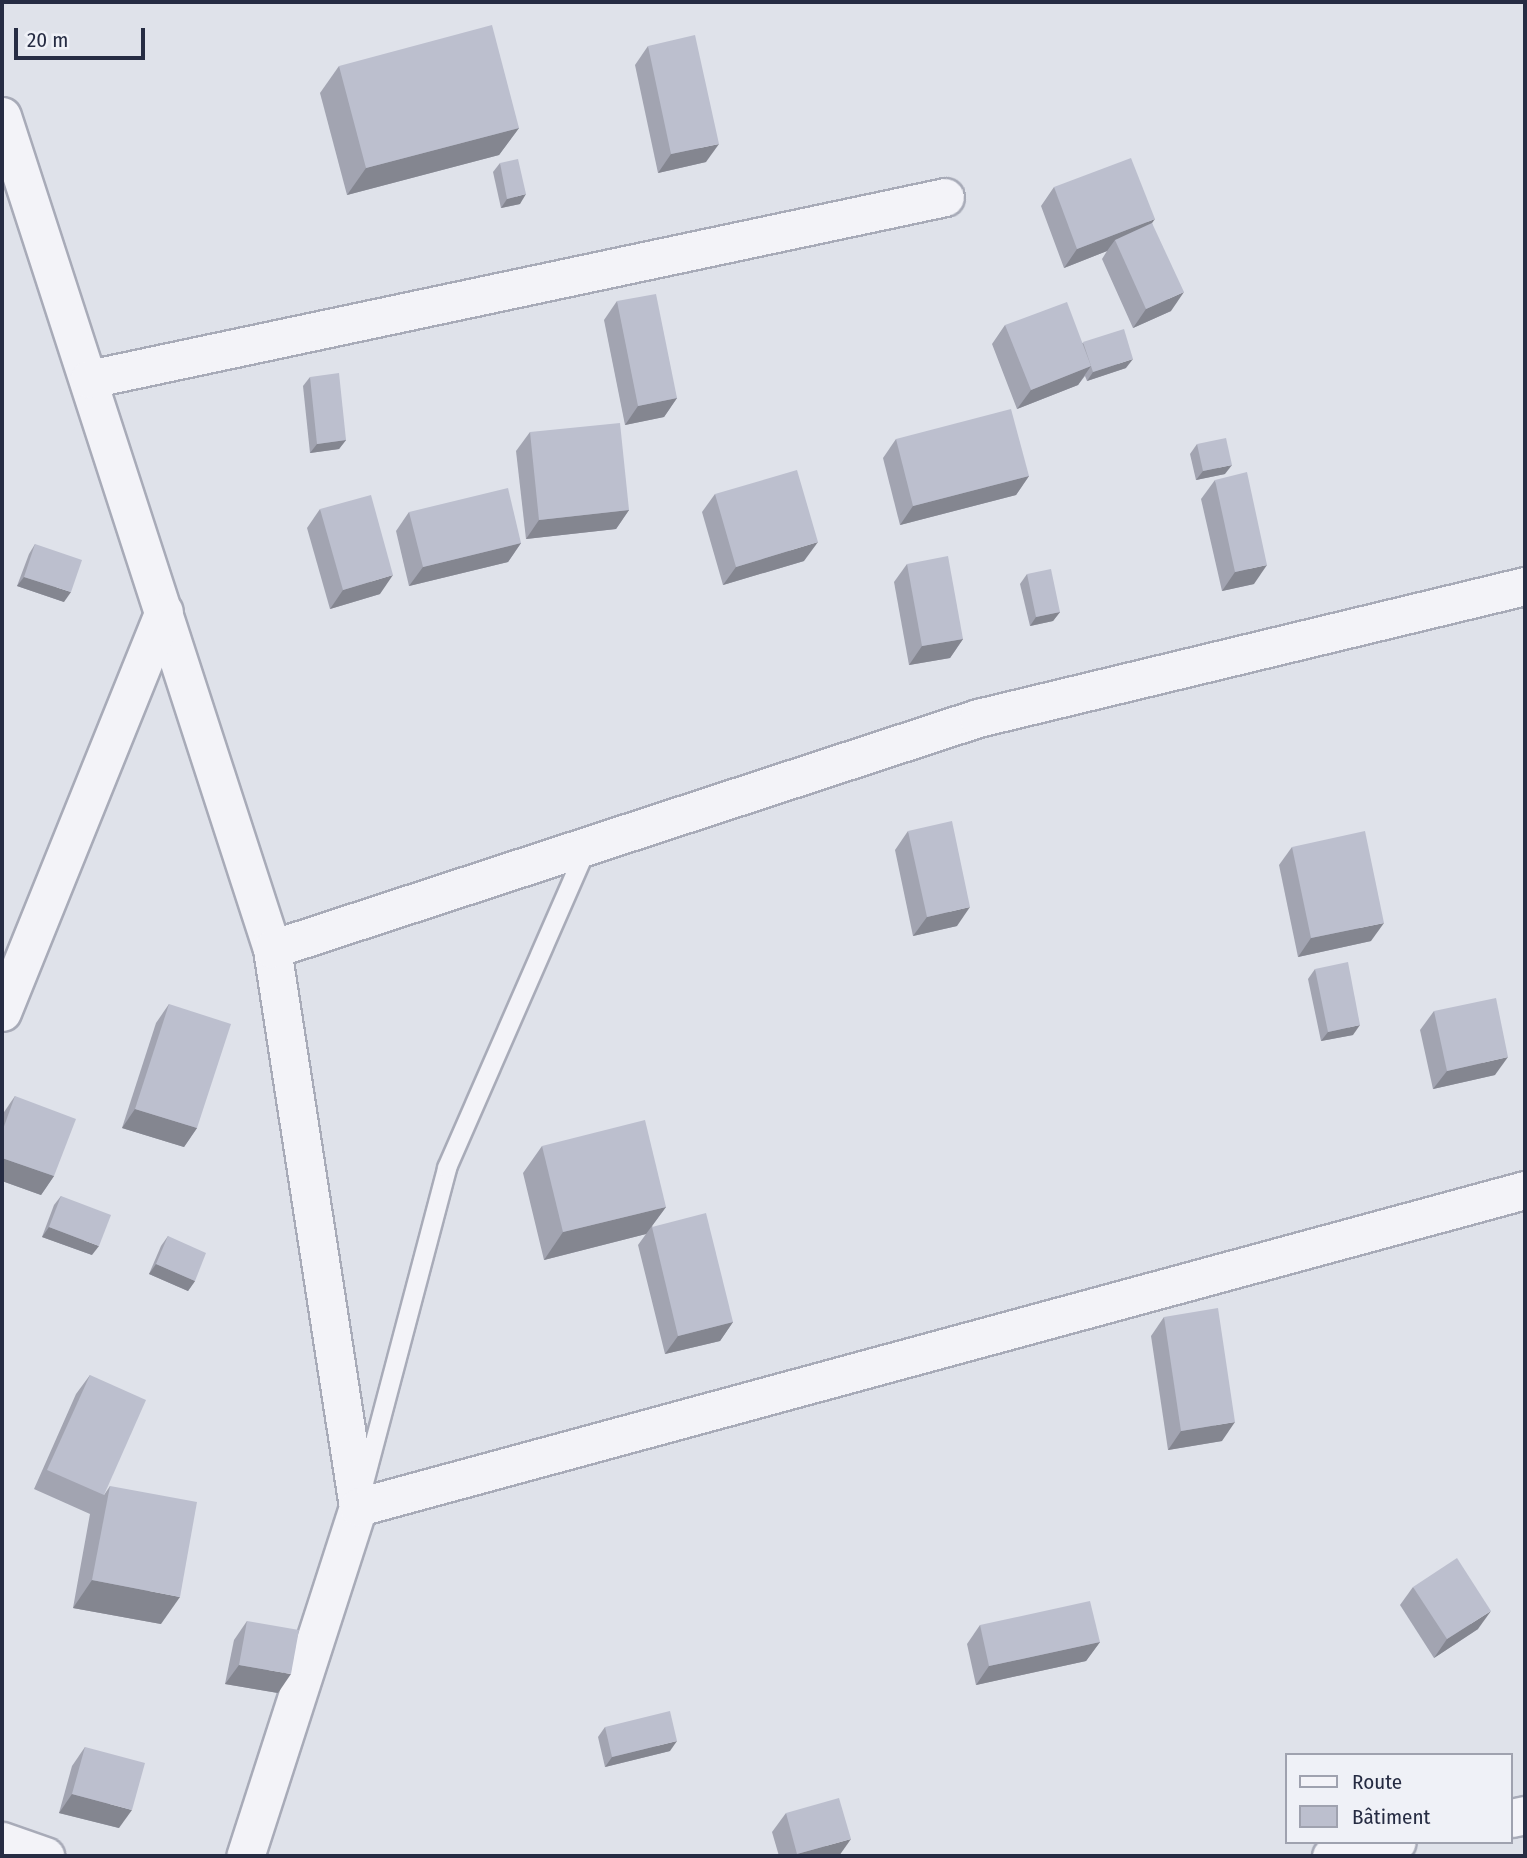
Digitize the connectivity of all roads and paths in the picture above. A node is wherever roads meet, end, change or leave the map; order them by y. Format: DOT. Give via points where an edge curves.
graph roads {
  1 [pos="2,117"];
  2 [pos="944,197"];
  3 [pos="89,379"];
  4 [pos="1525,586"];
  5 [pos="163,611"];
  6 [pos="588,845"];
  7 [pos="272,949"];
  8 [pos="2,1012"];
  9 [pos="1525,1190"];
  10 [pos="358,1507"];
  11 [pos="2,1841"];
  12 [pos="1388,1844"];
  13 [pos="45,1856"];
  14 [pos="245,1856"];
  15 [pos="1331,1856"];
  1 -- 3 [label="street"];
  2 -- 3 [label="street"];
  3 -- 5 [label="street"];
  4 -- 6 [label="street" via="978,719"];
  5 -- 7 [label="street"];
  5 -- 8 [label="street"];
  6 -- 7 [label="street"];
  6 -- 10 [label="lane" via="447,1168"];
  7 -- 10 [label="street"];
  9 -- 10 [label="street"];
  10 -- 14 [label="street"];
  11 -- 13 [label="street"];
  12 -- 15 [label="street"];
}
